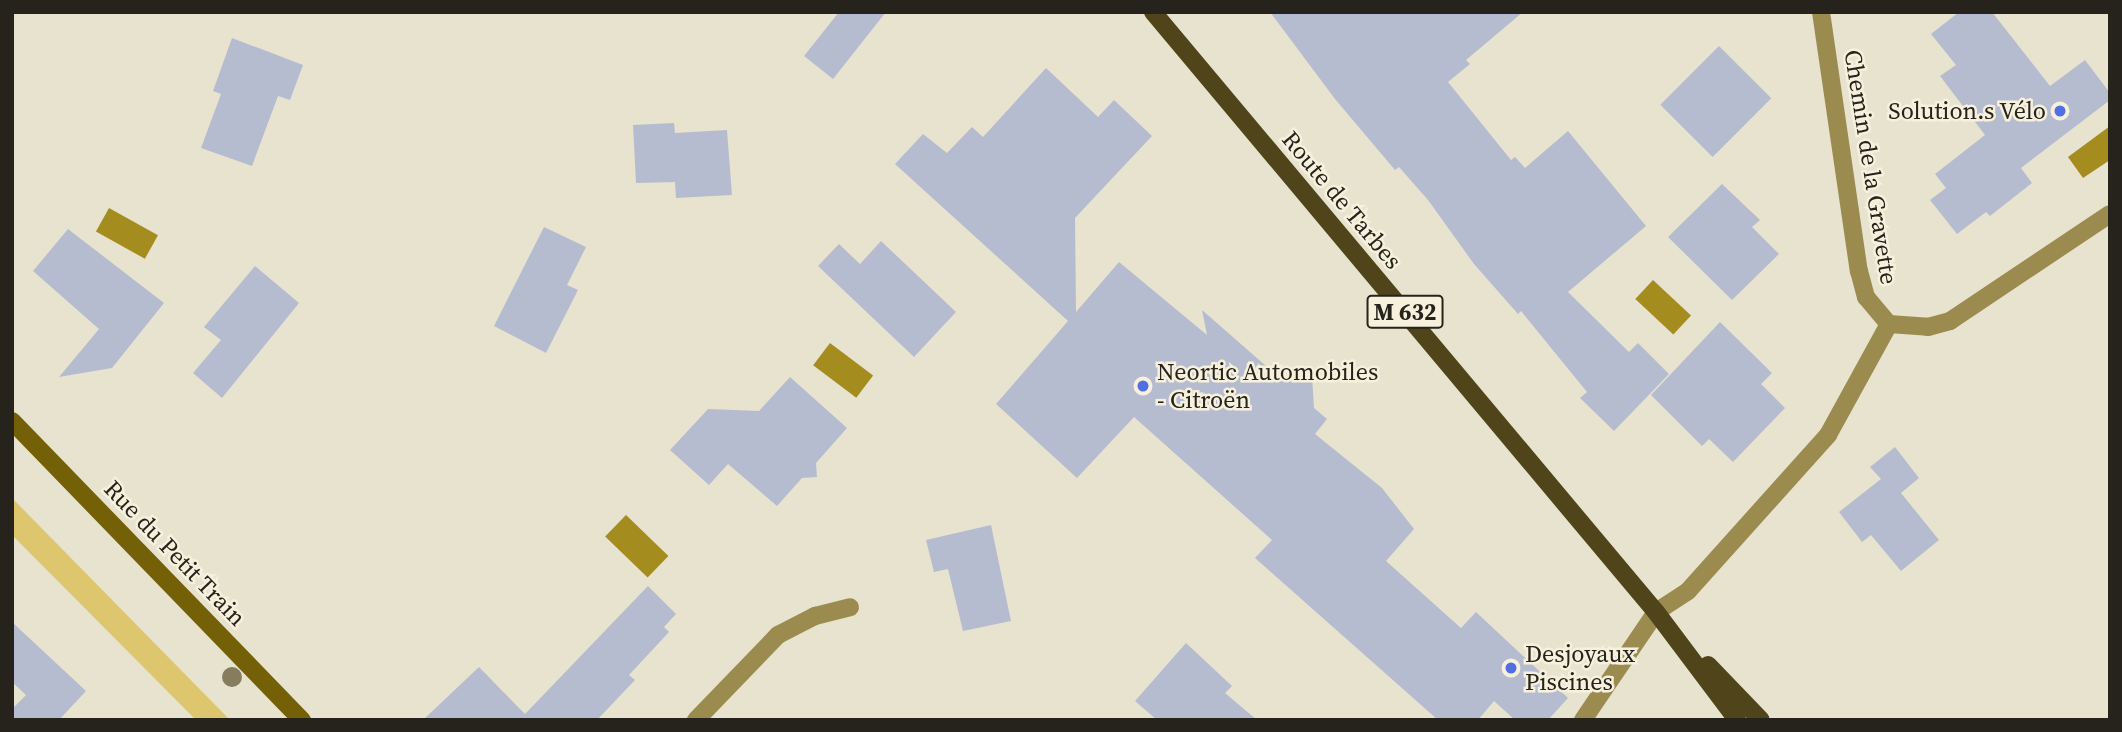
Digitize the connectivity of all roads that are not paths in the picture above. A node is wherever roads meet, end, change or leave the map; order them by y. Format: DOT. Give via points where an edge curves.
graph roads {
  1 [pos="1153,12"];
  2 [pos="1821,12"];
  3 [pos="2110,214"];
  4 [pos="1889,324"];
  5 [pos="12,421"];
  6 [pos="850,607"];
  7 [pos="1657,612"];
  8 [pos="302,720"];
  9 [pos="696,720"];
  10 [pos="1583,720"];
  11 [pos="1737,720"];
  12 [pos="1761,720"];
  1 -- 7 [label="main road, Route de Tarbes / M 632"];
  2 -- 4 [label="street, Chemin de la Gravette" via="1859,271 1866,297"];
  3 -- 4 [label="street" via="1950,321 1928,327"];
  4 -- 7 [label="street" via="1828,435 1688,591"];
  5 -- 8 [label="street, Rue du Petit Train"];
  6 -- 9 [label="street" via="815,616 778,635"];
  7 -- 10 [label="street"];
  7 -- 11 [label="main road, Route de Tarbes / M 632"];
  7 -- 12 [label="main road, Route de Tarbes / M 632"];
}
